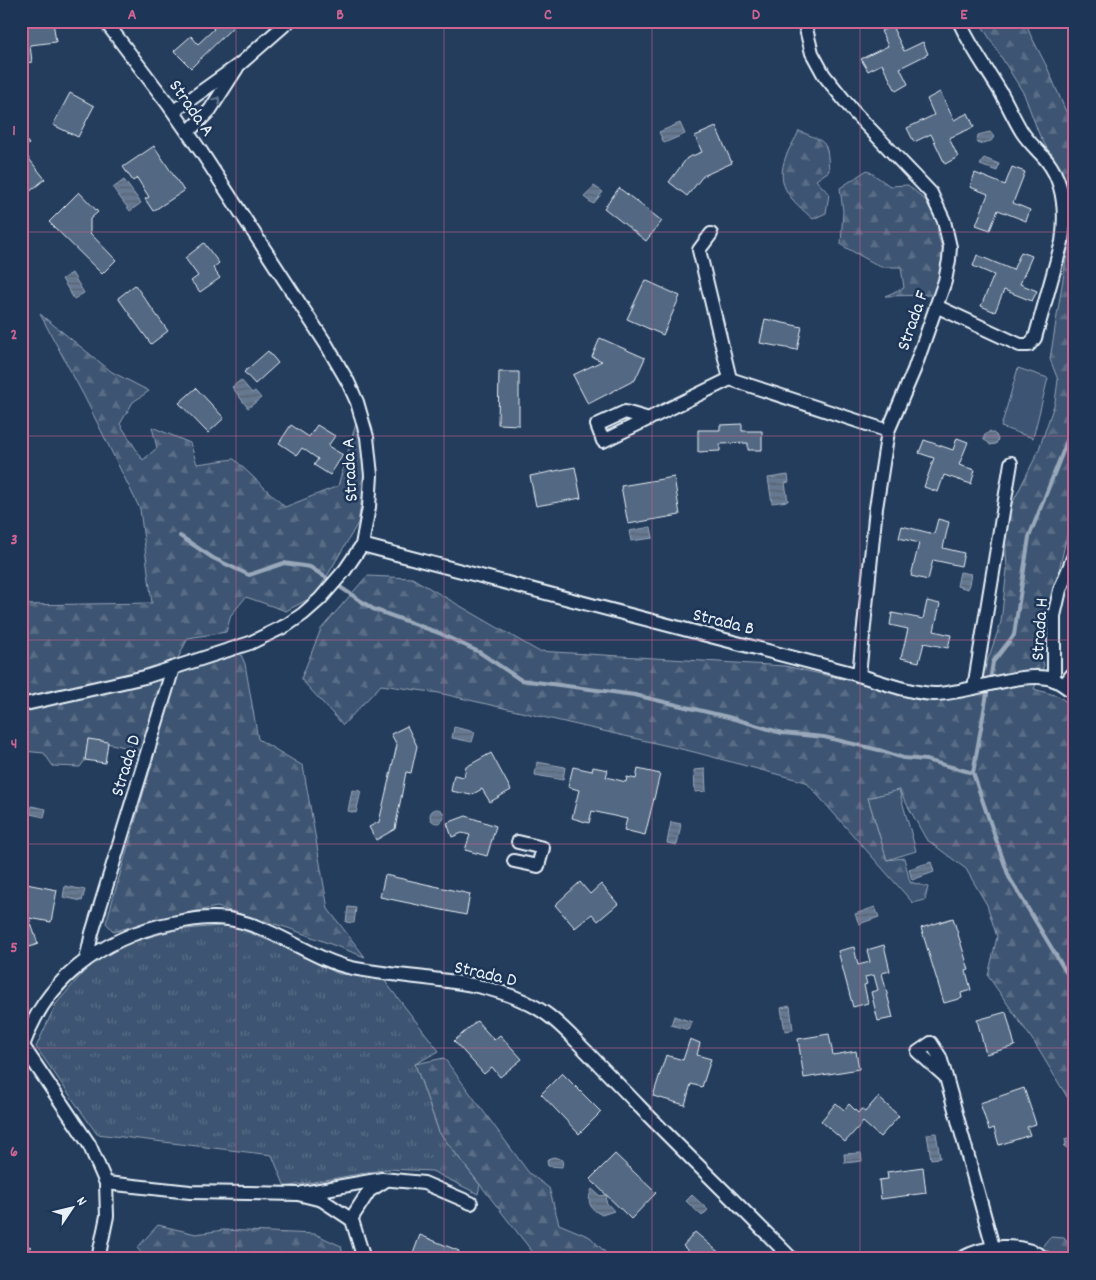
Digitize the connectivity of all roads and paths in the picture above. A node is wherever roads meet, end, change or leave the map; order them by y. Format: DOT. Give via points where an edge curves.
graph roads {
  1 [pos="104,21"];
  2 [pos="289,21"];
  3 [pos="804,21"];
  4 [pos="959,21"];
  5 [pos="240,64"];
  6 [pos="174,111"];
  7 [pos="188,132"];
  8 [pos="711,234"];
  9 [pos="936,306"];
  10 [pos="730,379"];
  11 [pos="649,418"];
  12 [pos="888,431"];
  13 [pos="1011,463"];
  14 [pos="362,545"];
  15 [pos="1075,553"];
  16 [pos="174,668"];
  17 [pos="1075,671"];
  18 [pos="859,675"];
  19 [pos="1059,683"];
  20 [pos="984,686"];
  21 [pos="1075,694"];
  22 [pos="21,705"];
  23 [pos="518,842"];
  24 [pos="514,861"];
  25 [pos="86,960"];
  26 [pos="22,1050"];
  27 [pos="946,1077"];
  28 [pos="106,1183"];
  29 [pos="364,1187"];
  30 [pos="298,1194"];
  31 [pos="471,1203"];
  32 [pos="351,1219"];
  33 [pos="993,1247"];
  34 [pos="98,1259"];
  35 [pos="364,1259"];
  36 [pos="792,1259"];
  37 [pos="960,1259"];
  38 [pos="1046,1259"];
  1 -- 6 [label="street, Strada A"];
  2 -- 5 [label="street"];
  3 -- 9 [label="street, Strada F" via="812,53 824,76 922,183 940,210 948,234 949,260"];
  4 -- 9 [label="street" via="1023,134 1056,178 1063,202 1064,230 1035,338 1029,346 1020,345"];
  5 -- 6 [label="street"];
  7 -- 5 [label="street, one-way" via="213,107"];
  6 -- 7 [label="street, Strada A"];
  7 -- 14 [label="street, Strada A" via="326,344 357,402 371,466 369,508"];
  8 -- 10 [label="street" via="699,250"];
  9 -- 12 [label="street, Strada F"];
  10 -- 11 [label="street"];
  10 -- 12 [label="street"];
  12 -- 18 [label="street, Strada F" via="876,508"];
  13 -- 20 [label="street"];
  14 -- 16 [label="street, Strada A" via="335,583 303,614 268,635"];
  14 -- 18 [label="street, Strada B"];
  15 -- 19 [label="street, Strada H" via="1055,610"];
  16 -- 22 [label="street, Strada A"];
  16 -- 25 [label="street, Strada D"];
  17 -- 19 [label="street"];
  18 -- 20 [label="street, Strada B" via="932,694"];
  19 -- 20 [label="street, Strada B" via="1034,677"];
  19 -- 21 [label="street"];
  23 -- 24 [label="street" via="543,848 538,866"];
  25 -- 26 [label="street, Strada D" via="46,999"];
  25 -- 36 [label="street, Strada D" via="115,941 161,925 222,918 251,925 350,968 471,985 519,999 559,1024"];
  26 -- 28 [label="street" via="89,1144"];
  27 -- 33 [label="street"];
  28 -- 30 [label="street" via="190,1192"];
  28 -- 34 [label="street" via="107,1216"];
  29 -- 30 [label="street"];
  29 -- 31 [label="street" via="389,1179 424,1183"];
  29 -- 32 [label="street"];
  30 -- 32 [label="street" via="322,1200"];
  32 -- 35 [label="street"];
  33 -- 37 [label="street" via="971,1252"];
  33 -- 38 [label="street" via="1025,1249"];
}
